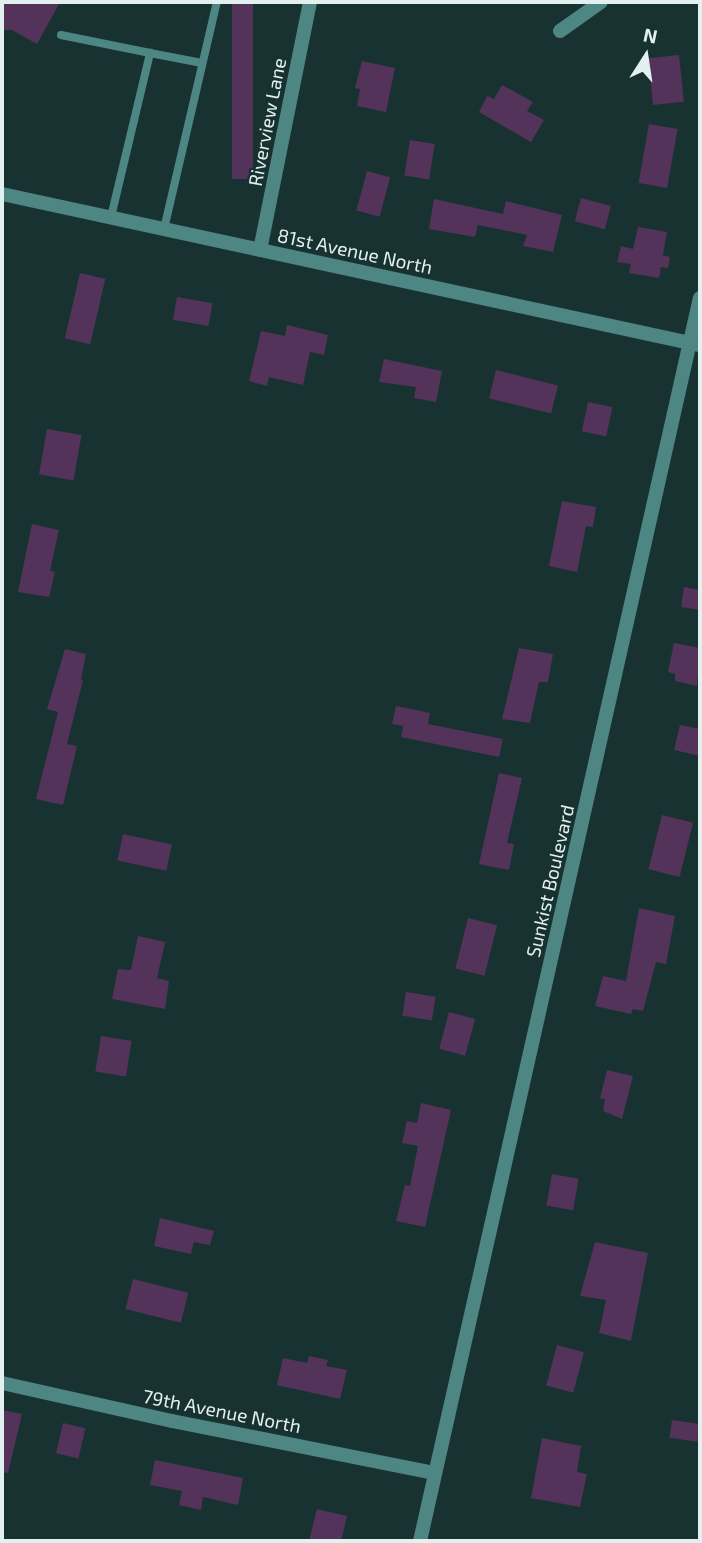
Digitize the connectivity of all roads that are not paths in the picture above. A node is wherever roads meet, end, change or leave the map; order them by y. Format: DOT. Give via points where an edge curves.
graph roads {
  1 [pos="217,2"];
  2 [pos="310,2"];
  3 [pos="601,2"];
  4 [pos="560,31"];
  5 [pos="61,35"];
  6 [pos="150,53"];
  7 [pos="202,64"];
  8 [pos="2,194"];
  9 [pos="111,217"];
  10 [pos="164,229"];
  11 [pos="260,250"];
  12 [pos="700,298"];
  13 [pos="696,344"];
  14 [pos="2,1383"];
  15 [pos="435,1473"];
  16 [pos="420,1541"];
  1 -- 7 [label="lane"];
  2 -- 11 [label="street, Riverview Lane"];
  3 -- 4 [label="street"];
  5 -- 6 [label="lane"];
  6 -- 7 [label="lane"];
  6 -- 9 [label="lane"];
  7 -- 10 [label="lane"];
  8 -- 9 [label="street, 81st Avenue North"];
  9 -- 10 [label="street, 81st Avenue North"];
  10 -- 11 [label="street, 81st Avenue North"];
  11 -- 13 [label="street, 81st Avenue North"];
  12 -- 13 [label="street, Sunkist Boulevard"];
  13 -- 15 [label="street, Sunkist Boulevard"];
  14 -- 15 [label="street, 79th Avenue North" via="172,1422"];
  15 -- 16 [label="street, Sunkist Boulevard"];
}
